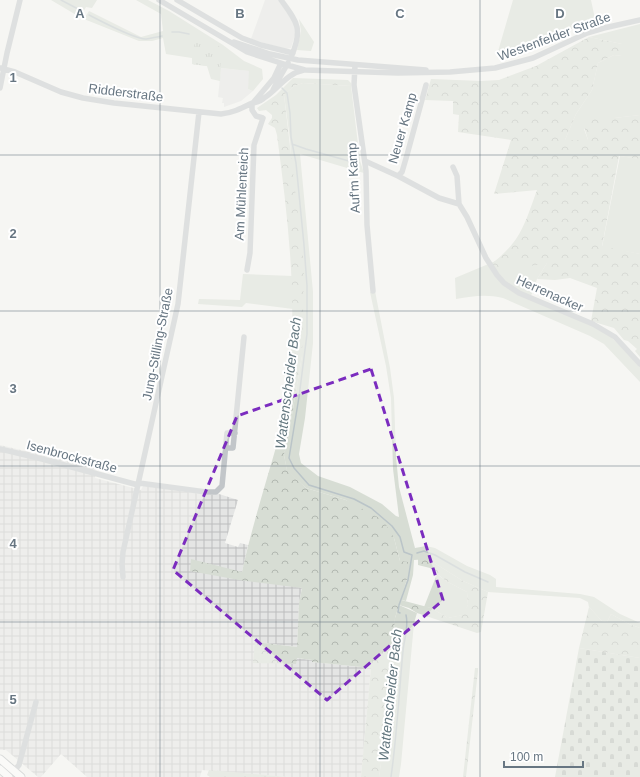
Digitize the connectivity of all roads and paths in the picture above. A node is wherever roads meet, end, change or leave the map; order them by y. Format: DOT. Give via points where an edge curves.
graph roads {
  1 [pos="20,0"];
  2 [pos="159,0"];
  3 [pos="177,0"];
  4 [pos="280,0"];
  5 [pos="640,20"];
  6 [pos="230,41"];
  7 [pos="293,53"];
  8 [pos="290,59"];
  9 [pos="284,64"];
  10 [pos="355,65"];
  11 [pos="2,69"];
  12 [pos="305,70"];
  13 [pos="354,72"];
  14 [pos="450,72"];
  15 [pos="426,85"];
  16 [pos="0,88"];
  17 [pos="273,90"];
  18 [pos="252,104"];
  19 [pos="199,112"];
  20 [pos="365,161"];
  21 [pos="453,167"];
  22 [pos="398,176"];
  23 [pos="459,204"];
  24 [pos="247,270"];
  25 [pos="373,291"];
  26 [pos="244,337"];
  27 [pos="640,364"];
  28 [pos="0,449"];
  29 [pos="138,484"];
  30 [pos="123,577"];
  31 [pos="36,702"];
  32 [pos="0,759"];
  33 [pos="0,769"];
  34 [pos="11,774"];
  35 [pos="21,777"];
  1 -- 11 [label="street"];
  2 -- 6 [label="street, Westenfelder Straße"];
  3 -- 7 [label="street" via="242,38"];
  4 -- 7 [label="street" via="295,20 298,29"];
  5 -- 14 [label="street, Westenfelder Straße" via="604,28 520,62 482,71"];
  6 -- 8 [label="street, Westenfelder Straße"];
  6 -- 9 [label="street, Westenfelder Straße" via="247,52"];
  7 -- 8 [label="street"];
  8 -- 9 [label="street, Westenfelder Straße"];
  8 -- 10 [label="street, Westenfelder Straße"];
  9 -- 12 [label="street, Westenfelder Straße"];
  9 -- 17 [label="street, Ridderstraße"];
  9 -- 18 [label="street, Ridderstraße"];
  10 -- 13 [label="street, Auf'm Kamp"];
  10 -- 14 [label="street, Westenfelder Straße"];
  11 -- 16 [label="street"];
  11 -- 19 [label="street, Ridderstraße" via="83,98"];
  12 -- 13 [label="street, Westenfelder Straße"];
  12 -- 17 [label="street, Ridderstraße" via="293,73"];
  13 -- 14 [label="street, Westenfelder Straße"];
  13 -- 20 [label="street, Auf'm Kamp"];
  15 -- 22 [label="street, Neuer Kamp" via="402,172"];
  17 -- 18 [label="street, Ridderstraße"];
  18 -- 19 [label="street, Ridderstraße" via="229,113"];
  18 -- 24 [label="street, Am Mühlenteich" via="256,116 263,118 254,145 250,253"];
  19 -- 29 [label="street, Jung-Stilling-Straße" via="178,304"];
  20 -- 22 [label="street"];
  20 -- 25 [label="street, Auf'm Kamp"];
  21 -- 23 [label="street, Herrenacker" via="457,176"];
  22 -- 23 [label="street" via="438,198"];
  23 -- 27 [label="street, Herrenacker" via="486,258 504,284 519,293 593,324 614,337"];
  26 -- 29 [label="street, Isenbrockstraße" via="233,448 226,448 222,486 216,492 206,492"];
  28 -- 29 [label="street, Isenbrockstraße"];
  29 -- 30 [label="street, Jung-Stilling-Straße" via="123,552"];
  31 -- 34 [label="street" via="19,765"];
  32 -- 34 [label="main road"];
  33 -- 34 [label="main road"];
  34 -- 35 [label="main road"];
}
